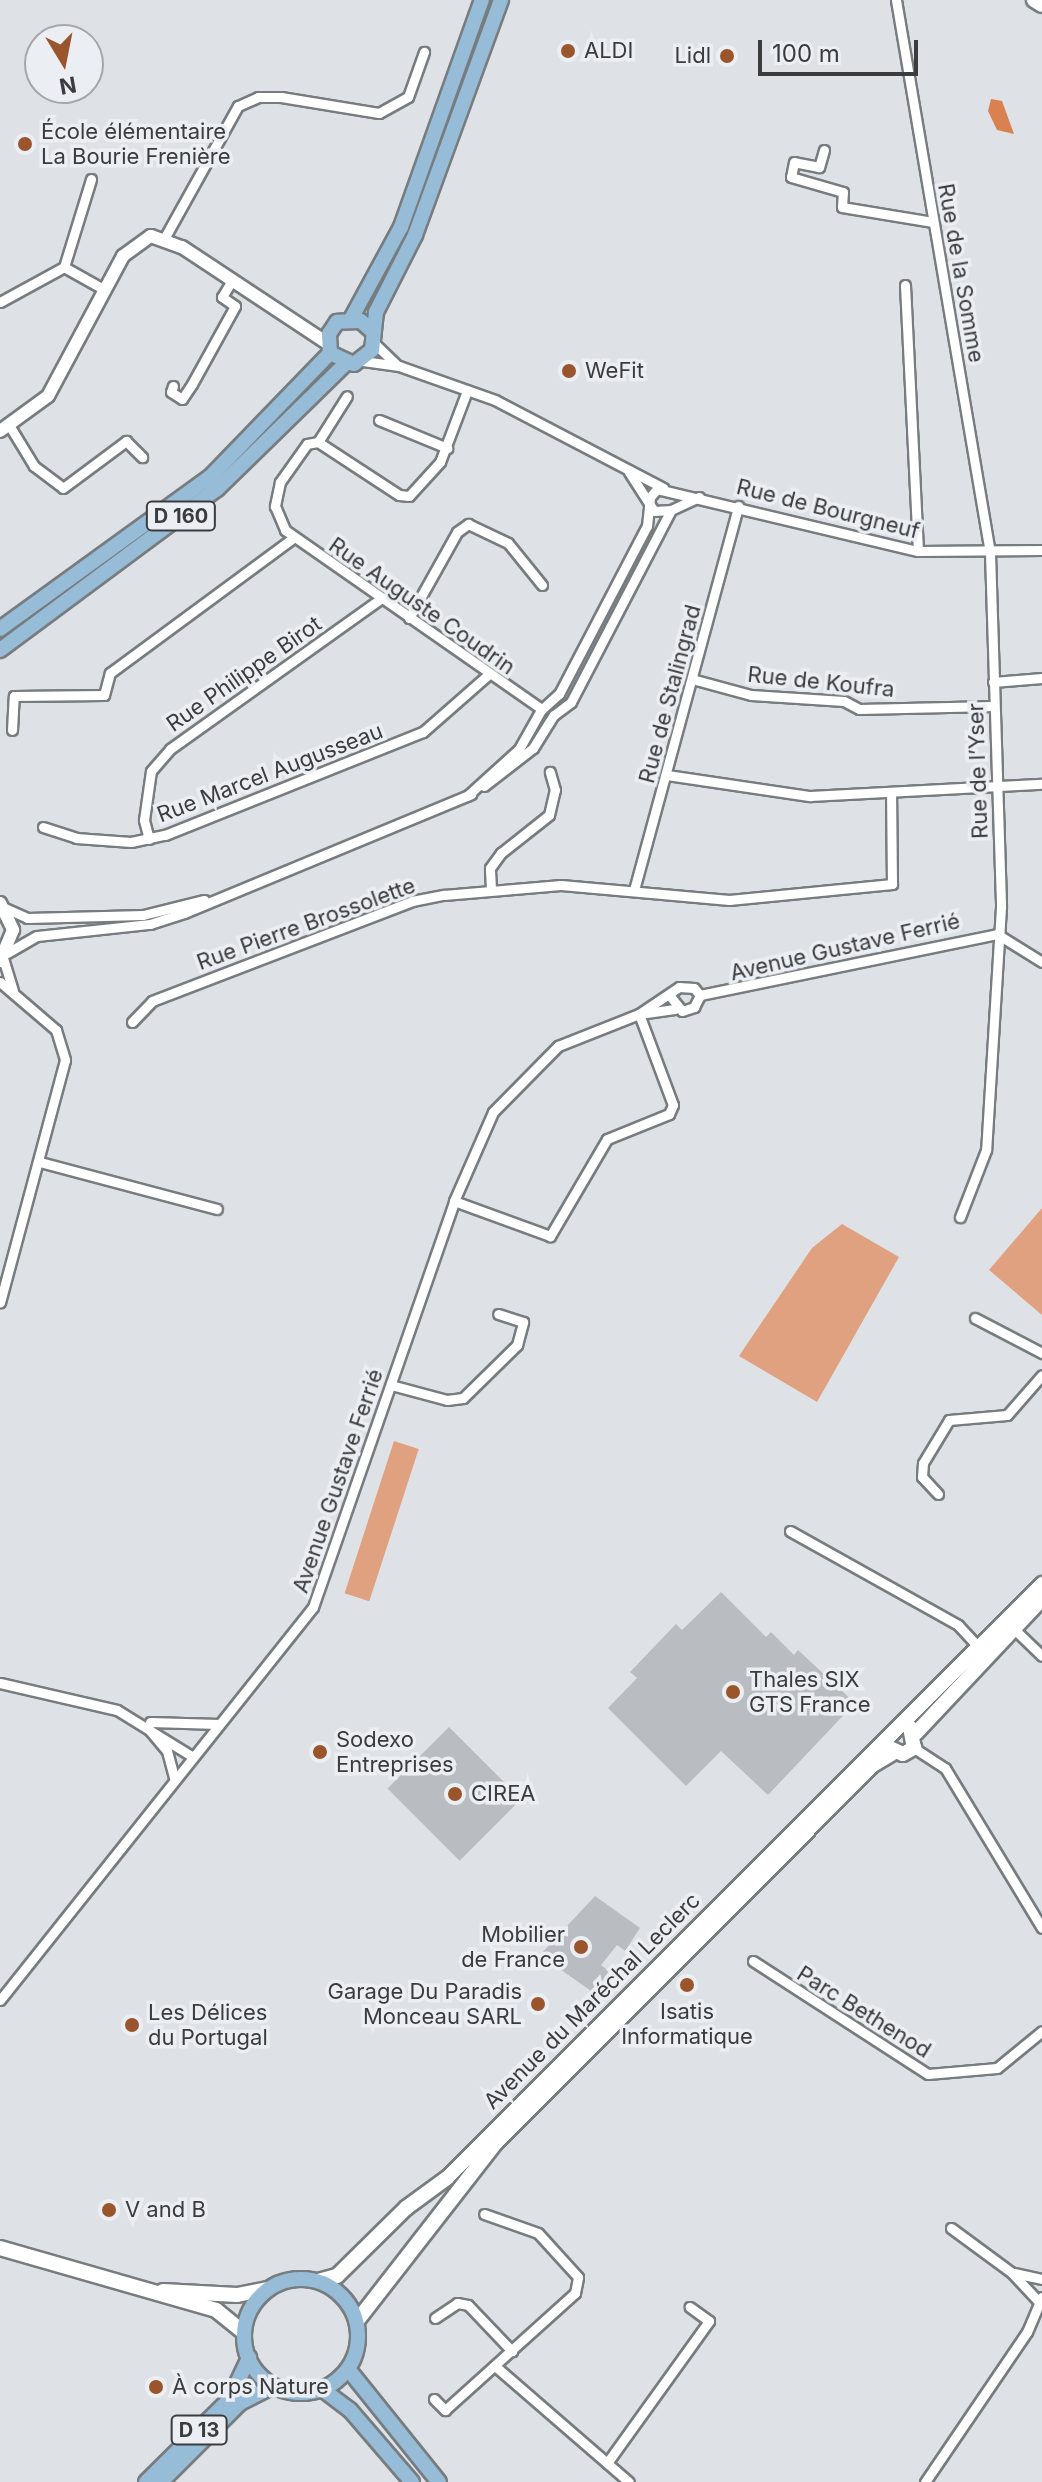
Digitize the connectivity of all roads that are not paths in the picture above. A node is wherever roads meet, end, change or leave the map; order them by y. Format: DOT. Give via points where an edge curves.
graph roads {
  1 [pos="482,0"];
  2 [pos="501,0"];
  3 [pos="896,0"];
  4 [pos="1034,0"];
  5 [pos="1042,5"];
  6 [pos="424,52"];
  7 [pos="824,150"];
  8 [pos="91,179"];
  9 [pos="933,222"];
  10 [pos="165,237"];
  11 [pos="64,267"];
  12 [pos="233,279"];
  13 [pos="905,285"];
  14 [pos="105,290"];
  15 [pos="0,302"];
  16 [pos="351,319"];
  17 [pos="307,327"];
  18 [pos="333,327"];
  19 [pos="373,337"];
  20 [pos="328,348"];
  21 [pos="363,361"];
  22 [pos="346,363"];
  23 [pos="399,366"];
  24 [pos="173,386"];
  25 [pos="467,391"];
  26 [pos="347,396"];
  27 [pos="379,420"];
  28 [pos="5,428"];
  29 [pos="318,442"];
  30 [pos="447,448"];
  31 [pos="142,457"];
  32 [pos="627,471"];
  33 [pos="666,489"];
  34 [pos="702,497"];
  35 [pos="649,503"];
  36 [pos="738,506"];
  37 [pos="671,510"];
  38 [pos="293,538"];
  39 [pos="1042,550"];
  40 [pos="918,551"];
  41 [pos="990,553"];
  42 [pos="542,585"];
  43 [pos="380,599"];
  44 [pos="409,618"];
  45 [pos="0,629"];
  46 [pos="0,652"];
  47 [pos="489,674"];
  48 [pos="1042,678"];
  49 [pos="692,679"];
  50 [pos="993,682"];
  51 [pos="994,706"];
  52 [pos="541,711"];
  53 [pos="552,717"];
  54 [pos="12,730"];
  55 [pos="550,772"];
  56 [pos="667,775"];
  57 [pos="1042,784"];
  58 [pos="997,790"];
  59 [pos="891,794"];
  60 [pos="467,796"];
  61 [pos="43,827"];
  62 [pos="149,839"];
  63 [pos="268,879"];
  64 [pos="491,889"];
  65 [pos="634,890"];
  66 [pos="2,905"];
  67 [pos="997,934"];
  68 [pos="3,958"];
  69 [pos="1042,962"];
  70 [pos="0,982"];
  71 [pos="15,993"];
  72 [pos="700,995"];
  73 [pos="670,996"];
  74 [pos="675,1009"];
  75 [pos="639,1014"];
  76 [pos="132,1022"];
  77 [pos="40,1162"];
  78 [pos="454,1201"];
  79 [pos="217,1209"];
  80 [pos="960,1217"];
  81 [pos="0,1302"];
  82 [pos="498,1314"];
  83 [pos="975,1318"];
  84 [pos="1042,1353"];
  85 [pos="1042,1375"];
  86 [pos="391,1385"];
  87 [pos="938,1494"];
  88 [pos="790,1531"];
  89 [pos="1042,1584"];
  90 [pos="1042,1599"];
  91 [pos="1010,1624"];
  92 [pos="982,1652"];
  93 [pos="1042,1656"];
  94 [pos="0,1683"];
  95 [pos="142,1721"];
  96 [pos="219,1724"];
  97 [pos="911,1735"];
  98 [pos="887,1737"];
  99 [pos="895,1752"];
  100 [pos="193,1757"];
  101 [pos="175,1780"];
  102 [pos="1042,1928"];
  103 [pos="753,1961"];
  104 [pos="0,2000"];
  105 [pos="1042,2031"];
  106 [pos="484,2214"];
  107 [pos="951,2228"];
  108 [pos="0,2248"];
  109 [pos="1011,2272"];
  110 [pos="1042,2279"];
  111 [pos="318,2281"];
  112 [pos="268,2289"];
  113 [pos="154,2291"];
  114 [pos="1041,2300"];
  115 [pos="690,2307"];
  116 [pos="435,2318"];
  117 [pos="357,2321"];
  118 [pos="244,2333"];
  119 [pos="512,2351"];
  120 [pos="249,2358"];
  121 [pos="495,2366"];
  122 [pos="348,2369"];
  123 [pos="273,2386"];
  124 [pos="322,2389"];
  125 [pos="434,2399"];
  126 [pos="607,2463"];
  127 [pos="146,2482"];
  128 [pos="161,2482"];
  129 [pos="412,2482"];
  130 [pos="439,2482"];
  131 [pos="629,2482"];
  132 [pos="925,2482"];
  1 -- 16 [label="main road" via="401,227"];
  2 -- 19 [label="main road"];
  3 -- 9 [label="street, Rue de la Somme"];
  4 -- 5 [label="main road"];
  6 -- 10 [label="street" via="408,97 379,113 281,97 258,97 238,106"];
  7 -- 9 [label="street" via="819,167 794,162 791,177 843,192 842,207"];
  8 -- 11 [label="street"];
  9 -- 41 [label="street, Rue de la Somme"];
  10 -- 12 [label="street"];
  10 -- 14 [label="street" via="131,245"];
  11 -- 14 [label="street"];
  11 -- 15 [label="street"];
  12 -- 17 [label="street"];
  12 -- 24 [label="street" via="222,297 235,306 182,399"];
  13 -- 40 [label="street"];
  14 -- 28 [label="street" via="48,396"];
  16 -- 18 [label="main road"];
  16 -- 19 [label="main road"];
  17 -- 18 [label="street"];
  17 -- 20 [label="street"];
  18 -- 20 [label="main road"];
  19 -- 21 [label="main road"];
  19 -- 23 [label="street, Rue de Bourgneuf"];
  20 -- 22 [label="main road"];
  20 -- 45 [label="main road, D 160" via="210,477"];
  21 -- 22 [label="main road"];
  21 -- 23 [label="street, Rue de Bourgneuf"];
  22 -- 46 [label="main road, D 160" via="217,489"];
  23 -- 25 [label="street, Rue de Bourgneuf"];
  25 -- 30 [label="street"];
  25 -- 32 [label="street, Rue de Bourgneuf" via="495,400"];
  26 -- 29 [label="street"];
  27 -- 30 [label="street"];
  28 -- 31 [label="street" via="34,466 63,488 126,441"];
  29 -- 30 [label="street" via="399,495 418,492"];
  29 -- 38 [label="street" via="307,444 276,492 279,518"];
  32 -- 33 [label="street, Rue de Bourgneuf"];
  32 -- 35 [label="street, Rue de Bourgneuf"];
  33 -- 34 [label="street, Rue de Bourgneuf"];
  33 -- 35 [label="street" via="653,492"];
  33 -- 37 [label="street" via="675,499"];
  34 -- 36 [label="street, Rue de Bourgneuf"];
  34 -- 37 [label="street, Rue de Bourgneuf"];
  35 -- 37 [label="street" via="658,513"];
  35 -- 52 [label="street" via="647,526 566,684"];
  36 -- 40 [label="street, Rue de Bourgneuf"];
  36 -- 49 [label="street, Rue de Stalingrad"];
  37 -- 53 [label="street" via="575,695"];
  38 -- 43 [label="street, Rue Auguste Coudrin"];
  38 -- 54 [label="street" via="110,673 104,695 14,696"];
  39 -- 41 [label="street, Rue de Bourgneuf"];
  40 -- 41 [label="street, Rue de Bourgneuf"];
  41 -- 50 [label="street, Rue de l’Yser"];
  42 -- 44 [label="street" via="508,543 468,524 457,532"];
  43 -- 44 [label="street, Rue Auguste Coudrin"];
  43 -- 62 [label="street, Rue Philippe Birot" via="170,749 151,771 144,820"];
  44 -- 47 [label="street, Rue Auguste Coudrin"];
  47 -- 52 [label="street, Rue Auguste Coudrin"];
  47 -- 62 [label="street, Rue Marcel Augusseau" via="423,732"];
  48 -- 50 [label="street"];
  49 -- 51 [label="street, Rue de Koufra" via="751,695 844,701 859,709"];
  49 -- 56 [label="street, Rue de Stalingrad"];
  50 -- 51 [label="street, Rue de l’Yser"];
  51 -- 58 [label="street, Rue de l’Yser"];
  52 -- 53 [label="street, Rue Auguste Coudrin"];
  52 -- 60 [label="street" via="519,749"];
  53 -- 60 [label="street" via="520,760"];
  55 -- 64 [label="street" via="555,790 549,815 495,860"];
  56 -- 59 [label="street" via="810,796"];
  56 -- 65 [label="street, Rue de Stalingrad"];
  57 -- 58 [label="street"];
  58 -- 59 [label="street"];
  58 -- 67 [label="street, Rue de l’Yser"];
  59 -- 65 [label="street, Rue Pierre Brossolette" via="892,884 729,900"];
  60 -- 63 [label="street"];
  61 -- 62 [label="street, Rue Marcel Augusseau" via="76,838"];
  63 -- 66 [label="street" via="143,915 27,918"];
  63 -- 68 [label="street" via="150,924 37,936"];
  64 -- 65 [label="street, Rue Pierre Brossolette" via="561,885"];
  64 -- 76 [label="street, Rue Pierre Brossolette" via="397,907 152,1001"];
  66 -- 68 [label="street" via="13,930"];
  67 -- 69 [label="street"];
  67 -- 72 [label="street, Avenue Gustave Ferrié"];
  67 -- 80 [label="street, Rue de l’Yser" via="986,1150"];
  68 -- 71 [label="street"];
  70 -- 71 [label="street"];
  71 -- 77 [label="street" via="64,1046"];
  72 -- 73 [label="street" via="687,986"];
  72 -- 74 [label="street" via="694,1007"];
  73 -- 74 [label="street"];
  73 -- 75 [label="street, Avenue Gustave Ferrié"];
  74 -- 75 [label="street, Avenue Gustave Ferrié"];
  75 -- 78 [label="street, Avenue Gustave Ferrié" via="575,1036 511,1087 477,1141"];
  75 -- 78 [label="street" via="673,1105 669,1114 607,1139 550,1236"];
  77 -- 79 [label="street"];
  77 -- 81 [label="street"];
  78 -- 86 [label="street, Avenue Gustave Ferrié"];
  82 -- 86 [label="street" via="523,1322 517,1345 463,1398 447,1400"];
  83 -- 84 [label="street"];
  85 -- 87 [label="street" via="1007,1415 949,1420 923,1463 922,1477"];
  86 -- 96 [label="street, Avenue Gustave Ferrié" via="318,1598"];
  88 -- 92 [label="street" via="958,1625"];
  89 -- 91 [label="main road"];
  90 -- 91 [label="main road"];
  91 -- 92 [label="main road"];
  91 -- 93 [label="street"];
  92 -- 97 [label="main road"];
  94 -- 95 [label="street"];
  95 -- 96 [label="street" via="188,1728"];
  95 -- 100 [label="street"];
  95 -- 101 [label="street" via="167,1751"];
  96 -- 100 [label="street, Avenue Gustave Ferrié"];
  97 -- 98 [label="main road, Avenue du Maréchal Leclerc"];
  97 -- 99 [label="main road"];
  97 -- 102 [label="street" via="945,1768"];
  98 -- 99 [label="main road"];
  98 -- 111 [label="main road, Avenue du Maréchal Leclerc" via="447,2178 406,2208 337,2276"];
  99 -- 117 [label="main road, Avenue du Maréchal Leclerc" via="873,1765 493,2146"];
  100 -- 101 [label="street, Avenue Gustave Ferrié"];
  101 -- 104 [label="street, Avenue Gustave Ferrié"];
  103 -- 105 [label="street, Parc Bethenod" via="928,2074 997,2068"];
  106 -- 119 [label="street" via="538,2233 578,2277 565,2305"];
  107 -- 109 [label="street"];
  108 -- 113 [label="main road"];
  109 -- 110 [label="street"];
  109 -- 114 [label="street"];
  111 -- 112 [label="main road" via="284,2281"];
  111 -- 117 [label="main road" via="349,2303"];
  112 -- 113 [label="main road" via="237,2295"];
  112 -- 118 [label="main road" via="256,2301"];
  113 -- 118 [label="main road" via="216,2310"];
  114 -- 132 [label="street" via="1019,2345"];
  115 -- 126 [label="street" via="709,2321"];
  116 -- 119 [label="street" via="457,2303 468,2305"];
  117 -- 122 [label="main road" via="359,2338"];
  118 -- 120 [label="main road"];
  119 -- 121 [label="street"];
  120 -- 123 [label="main road"];
  120 -- 127 [label="main road, D 13" via="229,2400"];
  121 -- 125 [label="street" via="445,2410"];
  121 -- 126 [label="street"];
  122 -- 124 [label="main road"];
  122 -- 130 [label="main road"];
  123 -- 124 [label="main road"];
  123 -- 128 [label="main road, D 13" via="240,2403"];
  124 -- 129 [label="main road" via="350,2410"];
  126 -- 131 [label="street"];
}
